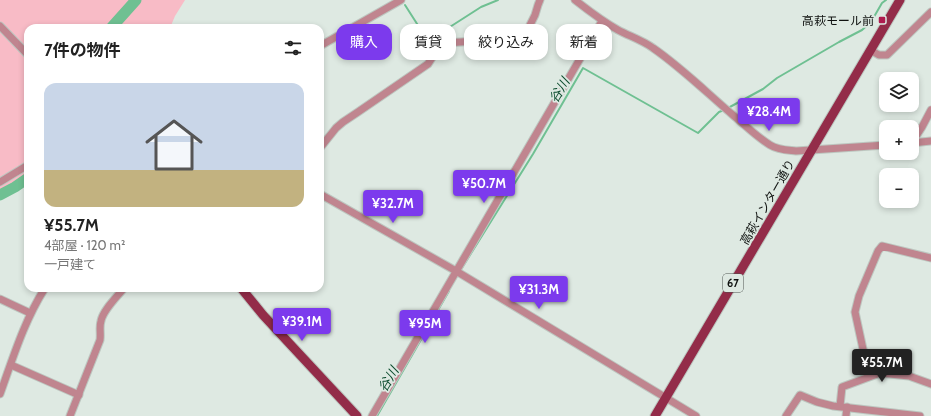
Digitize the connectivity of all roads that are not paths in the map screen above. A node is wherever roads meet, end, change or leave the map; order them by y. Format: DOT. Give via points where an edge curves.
graph roads {
  1 [pos="401,0"];
  2 [pos="540,0"];
  3 [pos="575,0"];
  4 [pos="899,1"];
  5 [pos="931,12"];
  6 [pos="602,21"];
  7 [pos="0,26"];
  8 [pos="324,44"];
  9 [pos="870,50"];
  10 [pos="24,51"];
  11 [pos="931,110"];
  12 [pos="919,132"];
  13 [pos="931,141"];
  14 [pos="919,142"];
  15 [pos="324,143"];
  16 [pos="879,146"];
  17 [pos="811,151"];
  18 [pos="24,167"];
  19 [pos="0,182"];
  20 [pos="324,196"];
  21 [pos="931,258"];
  22 [pos="456,271"];
  23 [pos="42,292"];
  24 [pos="121,292"];
  25 [pos="244,292"];
  26 [pos="0,299"];
  27 [pos="30,313"];
  28 [pos="864,349"];
  29 [pos="11,365"];
  30 [pos="931,384"];
  31 [pos="0,394"];
  32 [pos="79,395"];
  33 [pos="666,398"];
  34 [pos="843,407"];
  35 [pos="351,408"];
  36 [pos="70,416"];
  37 [pos="357,416"];
  38 [pos="360,416"];
  39 [pos="372,416"];
  40 [pos="655,416"];
  41 [pos="696,416"];
  42 [pos="786,416"];
  43 [pos="846,416"];
  44 [pos="919,416"];
  1 -- 8 [label="street"];
  2 -- 15 [label="street" via="528,30 522,35 512,39 439,45 428,64 343,122"];
  3 -- 6 [label="street"];
  4 -- 9 [label="main road, 高萩インター通り / 67"];
  5 -- 9 [label="street" via="891,52 879,55"];
  6 -- 17 [label="street" via="651,47 770,145 784,150"];
  6 -- 22 [label="street"];
  7 -- 10 [label="street"];
  9 -- 17 [label="main road, 高萩インター通り / 67"];
  11 -- 12 [label="street"];
  13 -- 14 [label="street"];
  16 -- 17 [label="street"];
  17 -- 33 [label="main road, 高萩インター通り / 67"];
  18 -- 19 [label="street"];
  20 -- 22 [label="street"];
  21 -- 28 [label="street" via="882,246 878,251 855,312"];
  22 -- 33 [label="street"];
  22 -- 39 [label="street"];
  23 -- 27 [label="street"];
  24 -- 32 [label="street" via="103,315 100,340"];
  25 -- 35 [label="main road"];
  26 -- 27 [label="street"];
  27 -- 29 [label="street"];
  29 -- 31 [label="street"];
  29 -- 32 [label="street"];
  30 -- 34 [label="street" via="909,376 878,374 842,387"];
  32 -- 36 [label="street"];
  33 -- 40 [label="main road, 高萩インター通り / 67"];
  33 -- 41 [label="street"];
  34 -- 42 [label="street" via="817,402 800,395"];
  34 -- 43 [label="street"];
  34 -- 44 [label="street"];
  35 -- 37 [label="main road"];
  35 -- 38 [label="main road"];
}
